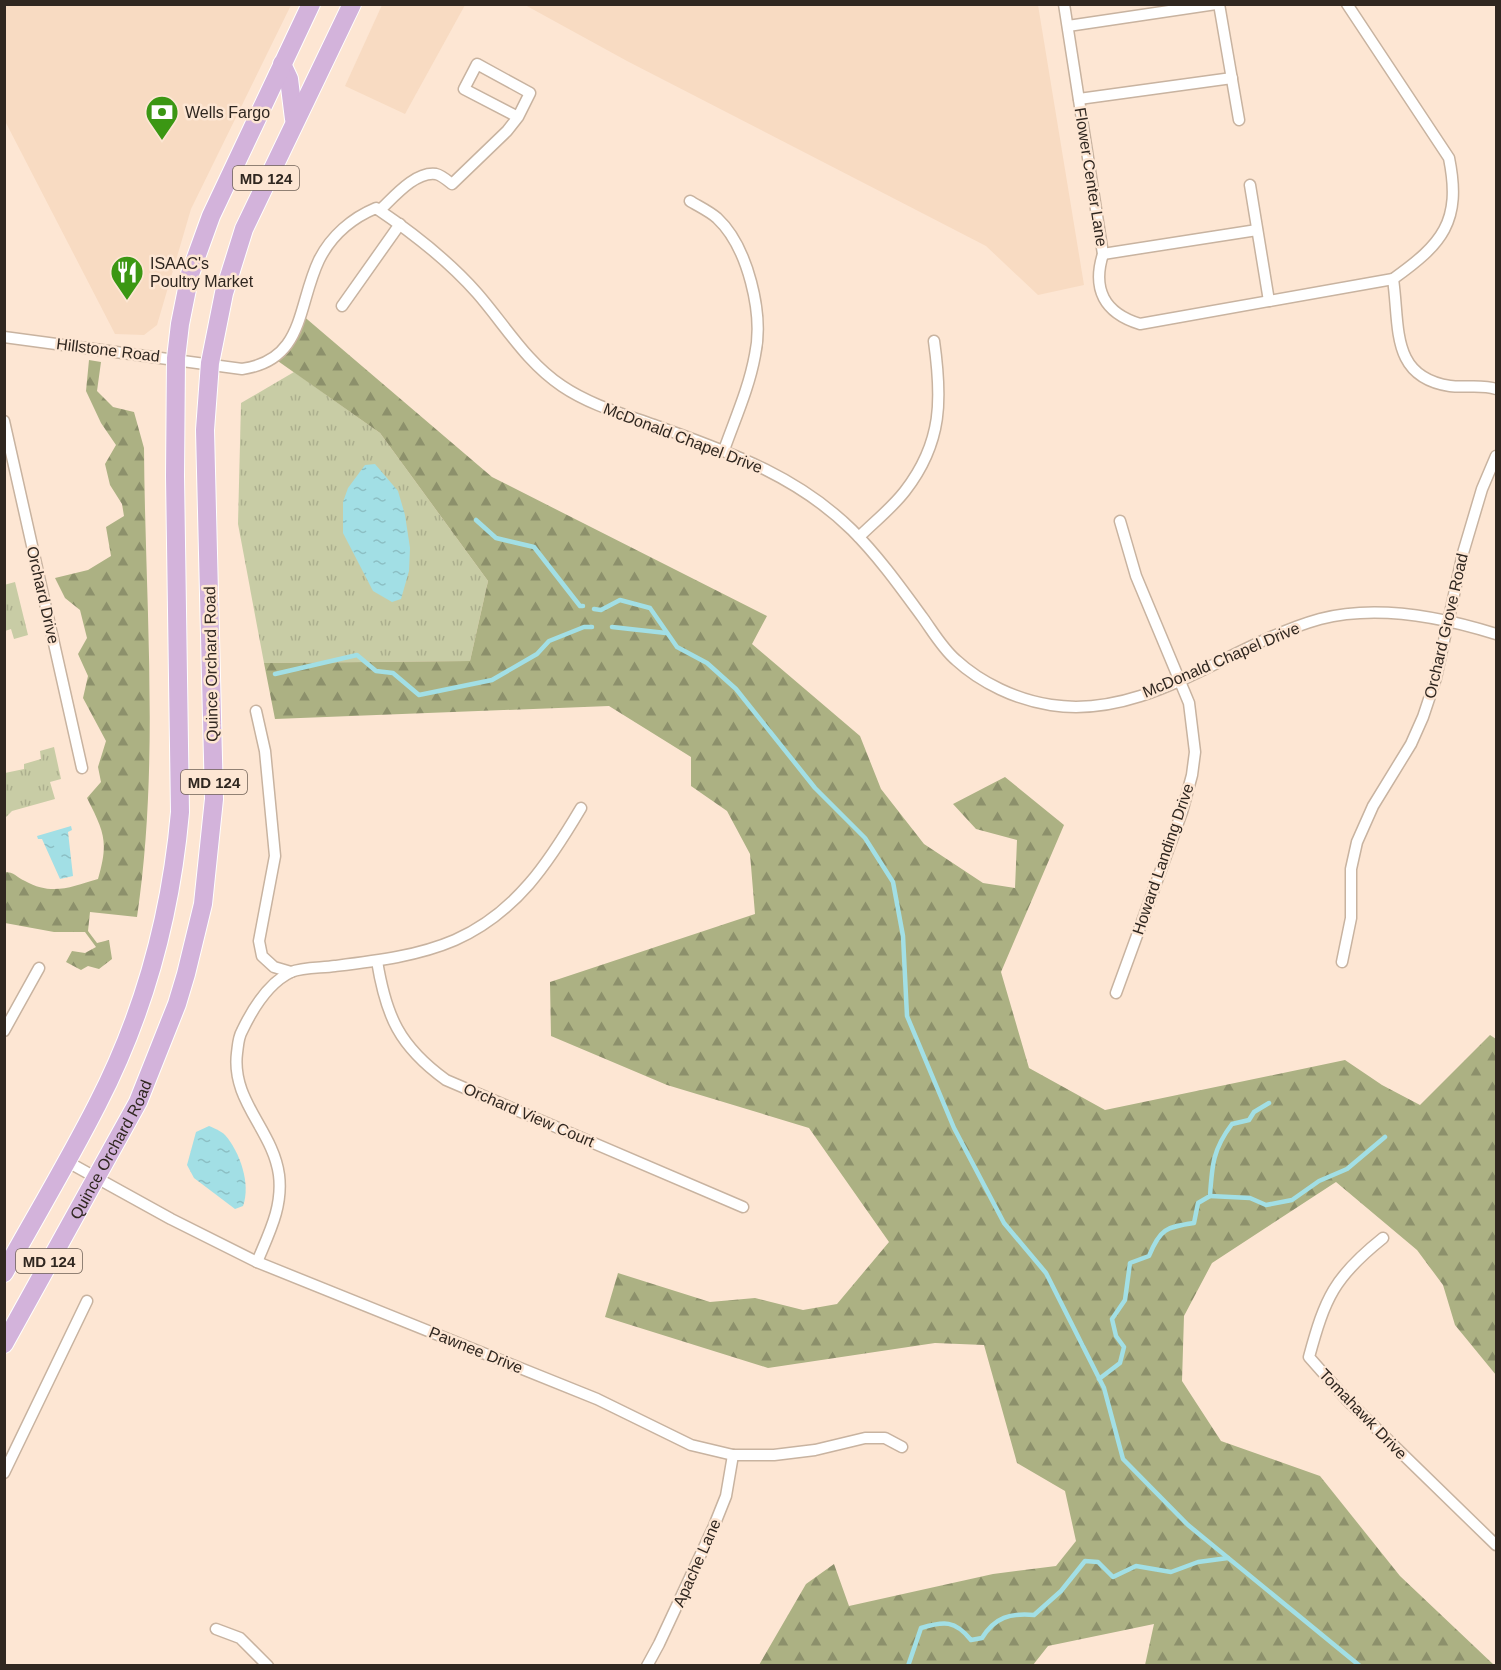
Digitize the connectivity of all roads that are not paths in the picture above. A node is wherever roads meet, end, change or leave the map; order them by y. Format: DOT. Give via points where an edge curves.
graph roads {
  1 [pos="311,4"];
  2 [pos="352,4"];
  3 [pos="1064,4"];
  4 [pos="1217,4"];
  5 [pos="1347,4"];
  6 [pos="1068,26"];
  7 [pos="282,64"];
  8 [pos="1232,78"];
  9 [pos="1079,99"];
  10 [pos="518,117"];
  11 [pos="1239,120"];
  12 [pos="294,121"];
  13 [pos="1250,184"];
  14 [pos="690,201"];
  15 [pos="380,210"];
  16 [pos="400,224"];
  17 [pos="1257,230"];
  18 [pos="1103,254"];
  19 [pos="1393,279"];
  20 [pos="1269,301"];
  21 [pos="342,306"];
  22 [pos="4,337"];
  23 [pos="934,341"];
  24 [pos="176,358"];
  25 [pos="210,363"];
  26 [pos="1497,389"];
  27 [pos="4,421"];
  28 [pos="724,450"];
  29 [pos="1497,456"];
  30 [pos="1120,520"];
  31 [pos="859,537"];
  32 [pos="1448,620"];
  33 [pos="1497,634"];
  34 [pos="1180,680"];
  35 [pos="256,711"];
  36 [pos="82,768"];
  37 [pos="581,808"];
  38 [pos="377,961"];
  39 [pos="1342,962"];
  40 [pos="39,968"];
  41 [pos="291,972"];
  42 [pos="1116,993"];
  43 [pos="4,1031"];
  44 [pos="66,1161"];
  45 [pos="95,1178"];
  46 [pos="743,1207"];
  47 [pos="1383,1238"];
  48 [pos="257,1262"];
  49 [pos="4,1274"];
  50 [pos="87,1301"];
  51 [pos="4,1344"];
  52 [pos="902,1447"];
  53 [pos="734,1455"];
  54 [pos="4,1473"];
  55 [pos="1497,1545"];
  56 [pos="216,1629"];
  57 [pos="268,1665"];
  58 [pos="647,1665"];
  1 -- 7 [label="main road, Quince Orchard Road / MD 124"];
  2 -- 12 [label="main road, Quince Orchard Road / MD 124"];
  3 -- 6 [label="street, Flower Center Lane"];
  4 -- 6 [label="street"];
  4 -- 8 [label="street"];
  5 -- 19 [label="street" via="1435,135 1449,158 1453,178 1448,221 1441,239"];
  6 -- 9 [label="street, Flower Center Lane"];
  7 -- 12 [label="main road" via="290,80"];
  7 -- 24 [label="main road, Quince Orchard Road / MD 124" via="211,216 193,264"];
  8 -- 9 [label="street"];
  8 -- 11 [label="street"];
  9 -- 18 [label="street, Flower Center Lane"];
  10 -- 10 [label="street" via="530,93 477,64 464,89"];
  10 -- 15 [label="street" via="452,184 438,174 426,174 404,187"];
  12 -- 25 [label="main road, Quince Orchard Road / MD 124" via="243,229 224,292"];
  13 -- 17 [label="street"];
  14 -- 28 [label="street" via="717,218 734,241 757,312 758,332 750,377"];
  15 -- 16 [label="street, McDonald Chapel Drive"];
  15 -- 25 [label="street" via="357,216 319,259 289,343 275,359 242,369"];
  16 -- 21 [label="street"];
  16 -- 28 [label="street, McDonald Chapel Drive" via="448,261 510,336 559,384 609,409"];
  17 -- 18 [label="street"];
  17 -- 20 [label="street"];
  18 -- 20 [label="street, Flower Center Lane" via="1098,272 1105,299 1113,312 1140,324"];
  19 -- 20 [label="street, Flower Center Lane"];
  19 -- 26 [label="street" via="1404,358 1414,373 1449,386"];
  22 -- 24 [label="street, Hillstone Road"];
  23 -- 31 [label="street" via="940,409 933,441 904,492"];
  24 -- 25 [label="street, Hillstone Road"];
  24 -- 44 [label="main road, Quince Orchard Road / MD 124" via="180,767 176,854 150,974 98,1105"];
  25 -- 45 [label="main road, Quince Orchard Road / MD 124" via="205,430 214,773 209,857 198,926 177,1005 138,1102"];
  27 -- 36 [label="street, Orchard Drive"];
  28 -- 31 [label="street, McDonald Chapel Drive" via="795,484"];
  29 -- 32 [label="street, Orchard Grove Road" via="1462,553"];
  30 -- 34 [label="street, Howard Landing Drive" via="1136,576"];
  31 -- 34 [label="street, McDonald Chapel Drive" via="954,658 1004,692 1049,705 1093,708 1133,699"];
  32 -- 33 [label="street, McDonald Chapel Drive"];
  32 -- 34 [label="street, McDonald Chapel Drive" via="1384,612 1324,618 1284,631"];
  32 -- 39 [label="street, Orchard Grove Road" via="1423,717 1357,842 1351,869 1351,918"];
  34 -- 42 [label="street, Howard Landing Drive" via="1193,722 1192,775"];
  35 -- 41 [label="street" via="265,751 275,856 259,941 262,956 274,967"];
  37 -- 38 [label="street" via="552,857 512,904 455,940"];
  38 -- 41 [label="street"];
  38 -- 46 [label="street, Orchard View Court" via="392,1022 409,1048 446,1080"];
  40 -- 43 [label="street"];
  41 -- 48 [label="street" via="273,985 252,1011 240,1034 236,1064 241,1096 269,1143 279,1177 278,1211"];
  44 -- 45 [label="street, Pawnee Drive"];
  44 -- 49 [label="main road, Quince Orchard Road / MD 124"];
  45 -- 48 [label="street, Pawnee Drive"];
  45 -- 51 [label="main road, Quince Orchard Road / MD 124"];
  47 -- 55 [label="street, Tomahawk Drive" via="1354,1261 1336,1283 1309,1357 1347,1400"];
  48 -- 53 [label="street, Pawnee Drive" via="597,1399 691,1445"];
  50 -- 54 [label="street"];
  52 -- 53 [label="street, Pawnee Drive" via="885,1438 865,1438 815,1450"];
  53 -- 58 [label="street, Apache Lane" via="726,1496 714,1526"];
  56 -- 57 [label="street" via="240,1638"];
}
